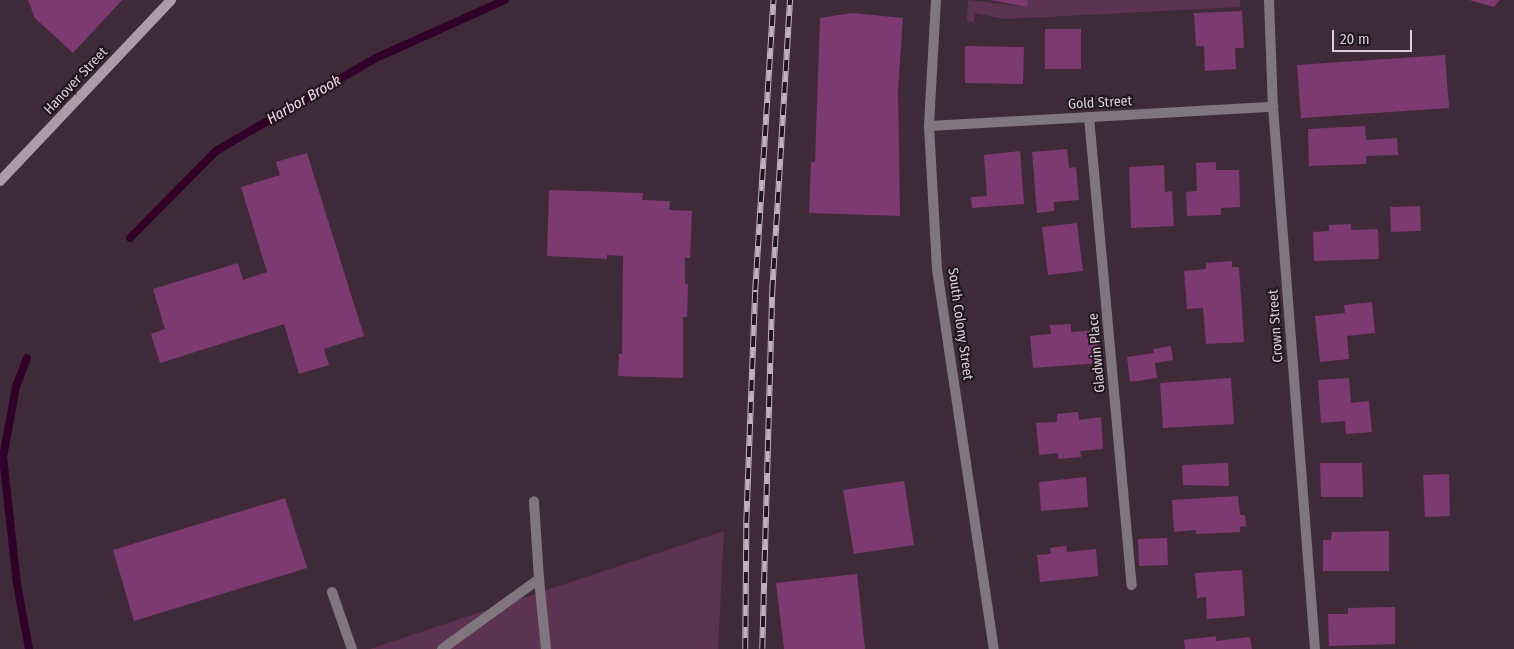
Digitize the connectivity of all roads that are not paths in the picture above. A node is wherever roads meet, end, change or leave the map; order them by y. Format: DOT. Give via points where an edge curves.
graph roads {
  1 [pos="171,0"];
  2 [pos="936,0"];
  3 [pos="1269,0"];
  4 [pos="1273,107"];
  5 [pos="1089,118"];
  6 [pos="929,126"];
  7 [pos="0,181"];
  8 [pos="534,501"];
  9 [pos="539,580"];
  10 [pos="1132,586"];
  11 [pos="332,592"];
  12 [pos="352,649"];
  13 [pos="442,649"];
  14 [pos="546,649"];
  15 [pos="994,649"];
  16 [pos="1315,649"];
  1 -- 7 [label="main road, Hanover Street"];
  2 -- 6 [label="street, South Colony Street"];
  3 -- 4 [label="street, Crown Street"];
  4 -- 5 [label="street, Gold Street"];
  4 -- 16 [label="street, Crown Street"];
  5 -- 6 [label="street, Gold Street"];
  5 -- 10 [label="street, Gladwin Place"];
  6 -- 15 [label="street, South Colony Street" via="937,269"];
  8 -- 9 [label="street"];
  9 -- 13 [label="street"];
  9 -- 14 [label="street"];
  11 -- 12 [label="street"];
}
